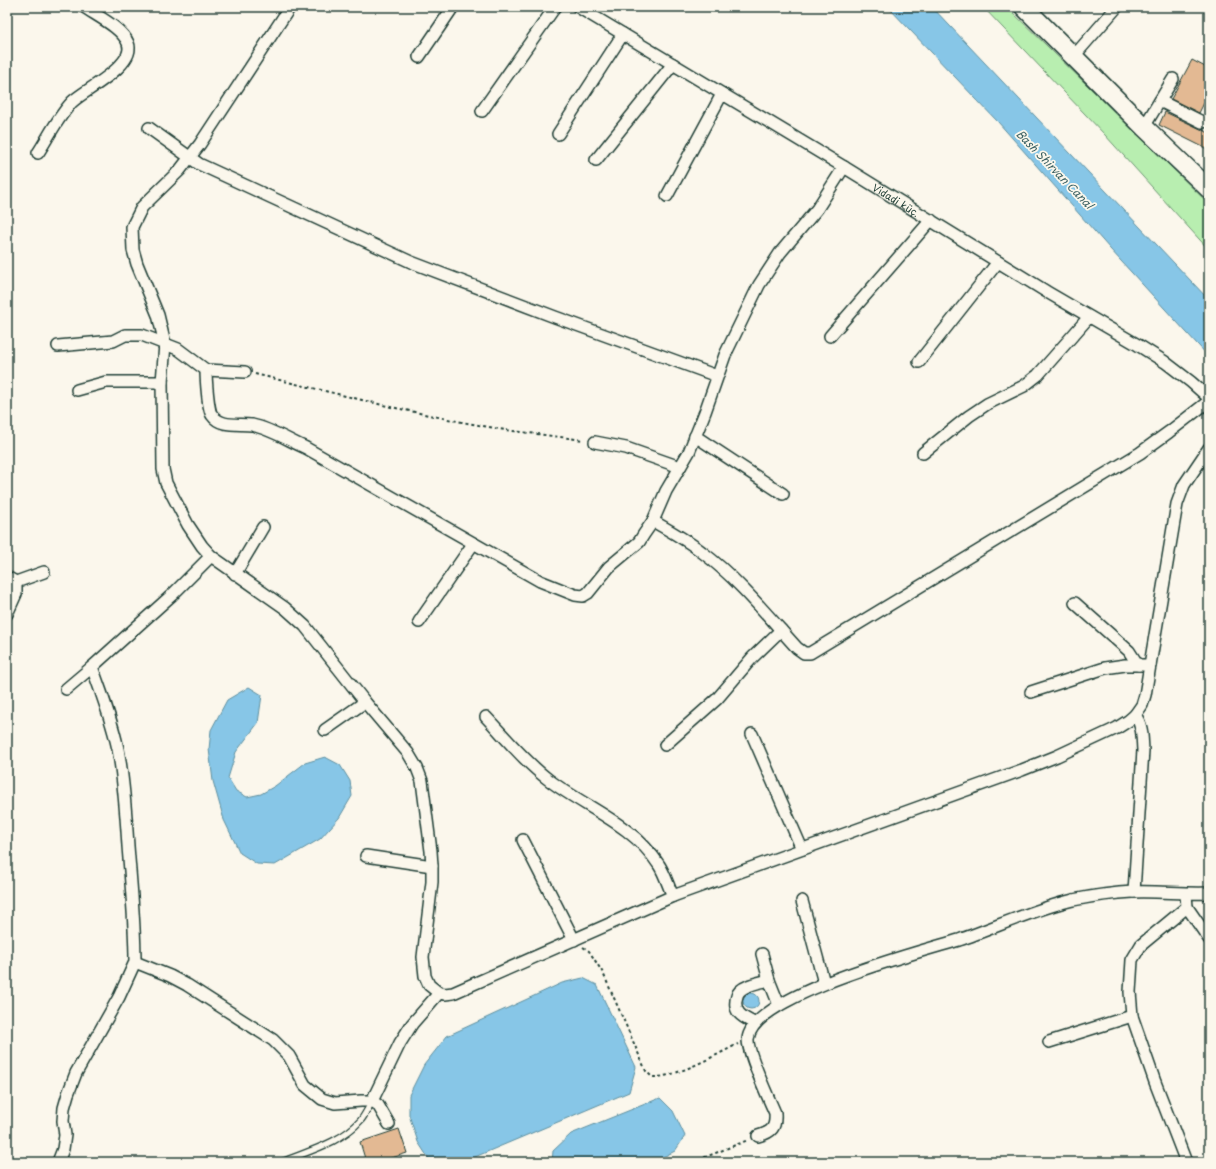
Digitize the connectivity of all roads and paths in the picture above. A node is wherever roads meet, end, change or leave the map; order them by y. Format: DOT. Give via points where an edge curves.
graph roads {
  1 [pos="84,7"];
  2 [pos="290,7"];
  3 [pos="453,7"];
  4 [pos="555,7"];
  5 [pos="578,7"];
  6 [pos="1024,7"];
  7 [pos="1117,7"];
  8 [pos="623,34"];
  9 [pos="1074,56"];
  10 [pos="419,57"];
  11 [pos="673,64"];
  12 [pos="1174,79"];
  13 [pos="722,94"];
  14 [pos="1160,102"];
  15 [pos="482,111"];
  16 [pos="1209,121"];
  17 [pos="1144,127"];
  18 [pos="149,128"];
  19 [pos="558,134"];
  20 [pos="38,153"];
  21 [pos="190,158"];
  22 [pos="596,160"];
  23 [pos="844,167"];
  24 [pos="1208,187"];
  25 [pos="667,196"];
  26 [pos="931,220"];
  27 [pos="998,262"];
  28 [pos="1089,317"];
  29 [pos="830,336"];
  30 [pos="165,344"];
  31 [pos="58,346"];
  32 [pos="920,362"];
  33 [pos="206,370"];
  34 [pos="245,372"];
  35 [pos="717,376"];
  36 [pos="162,382"];
  37 [pos="77,390"];
  38 [pos="1209,398"];
  39 [pos="1209,401"];
  40 [pos="695,436"];
  41 [pos="595,442"];
  42 [pos="1209,448"];
  43 [pos="923,453"];
  44 [pos="680,467"];
  45 [pos="783,494"];
  46 [pos="653,521"];
  47 [pos="263,527"];
  48 [pos="473,544"];
  49 [pos="211,556"];
  50 [pos="44,572"];
  51 [pos="235,574"];
  52 [pos="12,579"];
  53 [pos="1075,603"];
  54 [pos="7,614"];
  55 [pos="419,622"];
  56 [pos="781,630"];
  57 [pos="1138,665"];
  58 [pos="1150,665"];
  59 [pos="92,667"];
  60 [pos="66,689"];
  61 [pos="1030,692"];
  62 [pos="365,702"];
  63 [pos="1135,715"];
  64 [pos="486,717"];
  65 [pos="325,730"];
  66 [pos="752,734"];
  67 [pos="665,745"];
  68 [pos="523,840"];
  69 [pos="802,849"];
  70 [pos="366,856"];
  71 [pos="432,866"];
  72 [pos="1134,892"];
  73 [pos="1186,894"];
  74 [pos="1209,894"];
  75 [pos="673,896"];
  76 [pos="802,901"];
  77 [pos="1187,907"];
  78 [pos="1209,939"];
  79 [pos="574,940"];
  80 [pos="762,954"];
  81 [pos="135,962"];
  82 [pos="769,980"];
  83 [pos="824,983"];
  84 [pos="439,993"];
  85 [pos="779,1005"];
  86 [pos="1132,1016"];
  87 [pos="754,1024"];
  88 [pos="748,1039"];
  89 [pos="1049,1042"];
  90 [pos="372,1101"];
  91 [pos="389,1124"];
  92 [pos="758,1136"];
  93 [pos="58,1162"];
  94 [pos="282,1162"];
  95 [pos="693,1162"];
  96 [pos="1186,1162"];
  1 -- 20 [label="street" via="120,31 128,44 129,52 110,75 73,102 62,114"];
  2 -- 21 [label="street"];
  3 -- 10 [label="street"];
  4 -- 15 [label="street"];
  5 -- 8 [label="street, Vidadi küç."];
  6 -- 9 [label="main road"];
  7 -- 9 [label="street"];
  8 -- 11 [label="street, Vidadi küç."];
  8 -- 19 [label="street"];
  9 -- 17 [label="main road"];
  11 -- 13 [label="street, Vidadi küç."];
  11 -- 22 [label="street"];
  12 -- 14 [label="street"];
  13 -- 23 [label="street, Vidadi küç."];
  13 -- 25 [label="street"];
  14 -- 16 [label="street" via="1202,122"];
  14 -- 17 [label="street"];
  17 -- 24 [label="main road"];
  18 -- 21 [label="street"];
  21 -- 30 [label="street" via="142,207 132,227 133,250 158,315"];
  21 -- 35 [label="street" via="411,262"];
  23 -- 26 [label="street, Vidadi küç."];
  23 -- 35 [label="street" via="817,209 780,253 759,285"];
  26 -- 27 [label="street, Vidadi küç."];
  26 -- 29 [label="street"];
  27 -- 28 [label="street, Vidadi küç."];
  27 -- 32 [label="street"];
  28 -- 38 [label="street, Vidadi küç." via="1165,362"];
  28 -- 43 [label="street" via="1038,375 1024,386 975,412"];
  30 -- 31 [label="street" via="133,334 113,341"];
  30 -- 33 [label="street" via="178,349"];
  30 -- 36 [label="street"];
  33 -- 34 [label="street"];
  33 -- 48 [label="street" via="210,414 216,420 267,429 306,448"];
  34 -- 41 [label="path" via="462,422"];
  35 -- 40 [label="street"];
  36 -- 37 [label="street" via="106,382"];
  36 -- 49 [label="street" via="162,460 166,482 188,525"];
  39 -- 56 [label="street" via="1140,453 810,653 797,648"];
  40 -- 44 [label="street"];
  40 -- 45 [label="street"];
  41 -- 44 [label="street" via="626,448"];
  42 -- 58 [label="street" via="1184,485 1177,504"];
  44 -- 46 [label="street"];
  46 -- 48 [label="street" via="639,542 609,568 583,596 540,581"];
  46 -- 56 [label="street" via="686,540 724,569"];
  47 -- 51 [label="street"];
  48 -- 55 [label="street"];
  49 -- 51 [label="street"];
  49 -- 59 [label="street"];
  50 -- 52 [label="street"];
  51 -- 62 [label="street" via="306,626"];
  52 -- 54 [label="street" via="16,594"];
  53 -- 57 [label="street" via="1129,651"];
  56 -- 67 [label="street" via="752,658 717,699"];
  57 -- 58 [label="street"];
  57 -- 61 [label="street" via="1105,668"];
  58 -- 63 [label="street" via="1145,695"];
  59 -- 60 [label="street"];
  59 -- 81 [label="street" via="108,710 121,768"];
  62 -- 65 [label="street"];
  62 -- 71 [label="street" via="408,753 417,768 423,788"];
  63 -- 69 [label="street" via="1117,728 1022,770"];
  63 -- 72 [label="street" via="1142,730 1143,750"];
  64 -- 75 [label="street" via="528,762 549,780 616,822 644,847 660,865"];
  66 -- 69 [label="street"];
  68 -- 79 [label="street"];
  69 -- 75 [label="street"];
  70 -- 71 [label="street"];
  71 -- 84 [label="street" via="423,957 425,976 429,985"];
  72 -- 73 [label="street"];
  72 -- 83 [label="street" via="1073,900"];
  73 -- 74 [label="street"];
  73 -- 77 [label="street"];
  75 -- 79 [label="street"];
  76 -- 83 [label="street"];
  77 -- 78 [label="street"];
  77 -- 86 [label="street" via="1141,945 1132,960"];
  79 -- 84 [label="street" via="453,993"];
  79 -- 88 [label="path" via="589,951 603,973 646,1071 652,1077 658,1078 690,1067"];
  80 -- 82 [label="street"];
  81 -- 90 [label="street" via="187,985 273,1040 289,1056 305,1085 322,1099 335,1103"];
  81 -- 93 [label="street" via="119,997 76,1073 64,1108 65,1135"];
  82 -- 85 [label="street"];
  82 -- 87 [label="street" via="747,986 738,992 736,1010"];
  83 -- 85 [label="street"];
  84 -- 90 [label="street" via="412,1024 400,1043"];
  85 -- 87 [label="street"];
  86 -- 89 [label="street"];
  86 -- 96 [label="street"];
  87 -- 88 [label="street"];
  88 -- 92 [label="street" via="776,1122 772,1130"];
  90 -- 91 [label="street" via="378,1105"];
  90 -- 94 [label="lane" via="361,1120 347,1132 328,1144"];
  92 -- 95 [label="path"];
}
